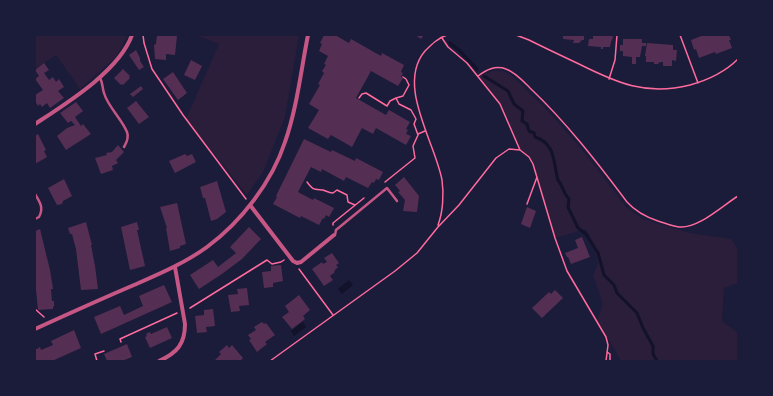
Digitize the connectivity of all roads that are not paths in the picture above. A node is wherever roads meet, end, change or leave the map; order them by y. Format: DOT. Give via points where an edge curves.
graph roads {
  1 [pos="132,35"];
  2 [pos="308,35"];
  3 [pos="99,77"];
  4 [pos="35,124"];
  5 [pos="124,147"];
  6 [pos="35,194"];
  7 [pos="397,201"];
  8 [pos="250,205"];
  9 [pos="35,219"];
  10 [pos="334,235"];
  11 [pos="175,267"];
  12 [pos="35,329"];
  13 [pos="159,361"];
  1 -- 3 [label="street" via="122,55"];
  2 -- 8 [label="street" via="285,142 265,184"];
  3 -- 4 [label="street"];
  3 -- 5 [label="lane" via="103,82 108,103 127,132 128,141"];
  6 -- 9 [label="lane" via="42,211"];
  7 -- 10 [label="lane" via="387,188 336,230"];
  8 -- 10 [label="street" via="293,262 301,262"];
  8 -- 11 [label="street" via="207,247"];
  11 -- 12 [label="street"];
  11 -- 13 [label="street" via="185,324 183,340 173,353"];
}
